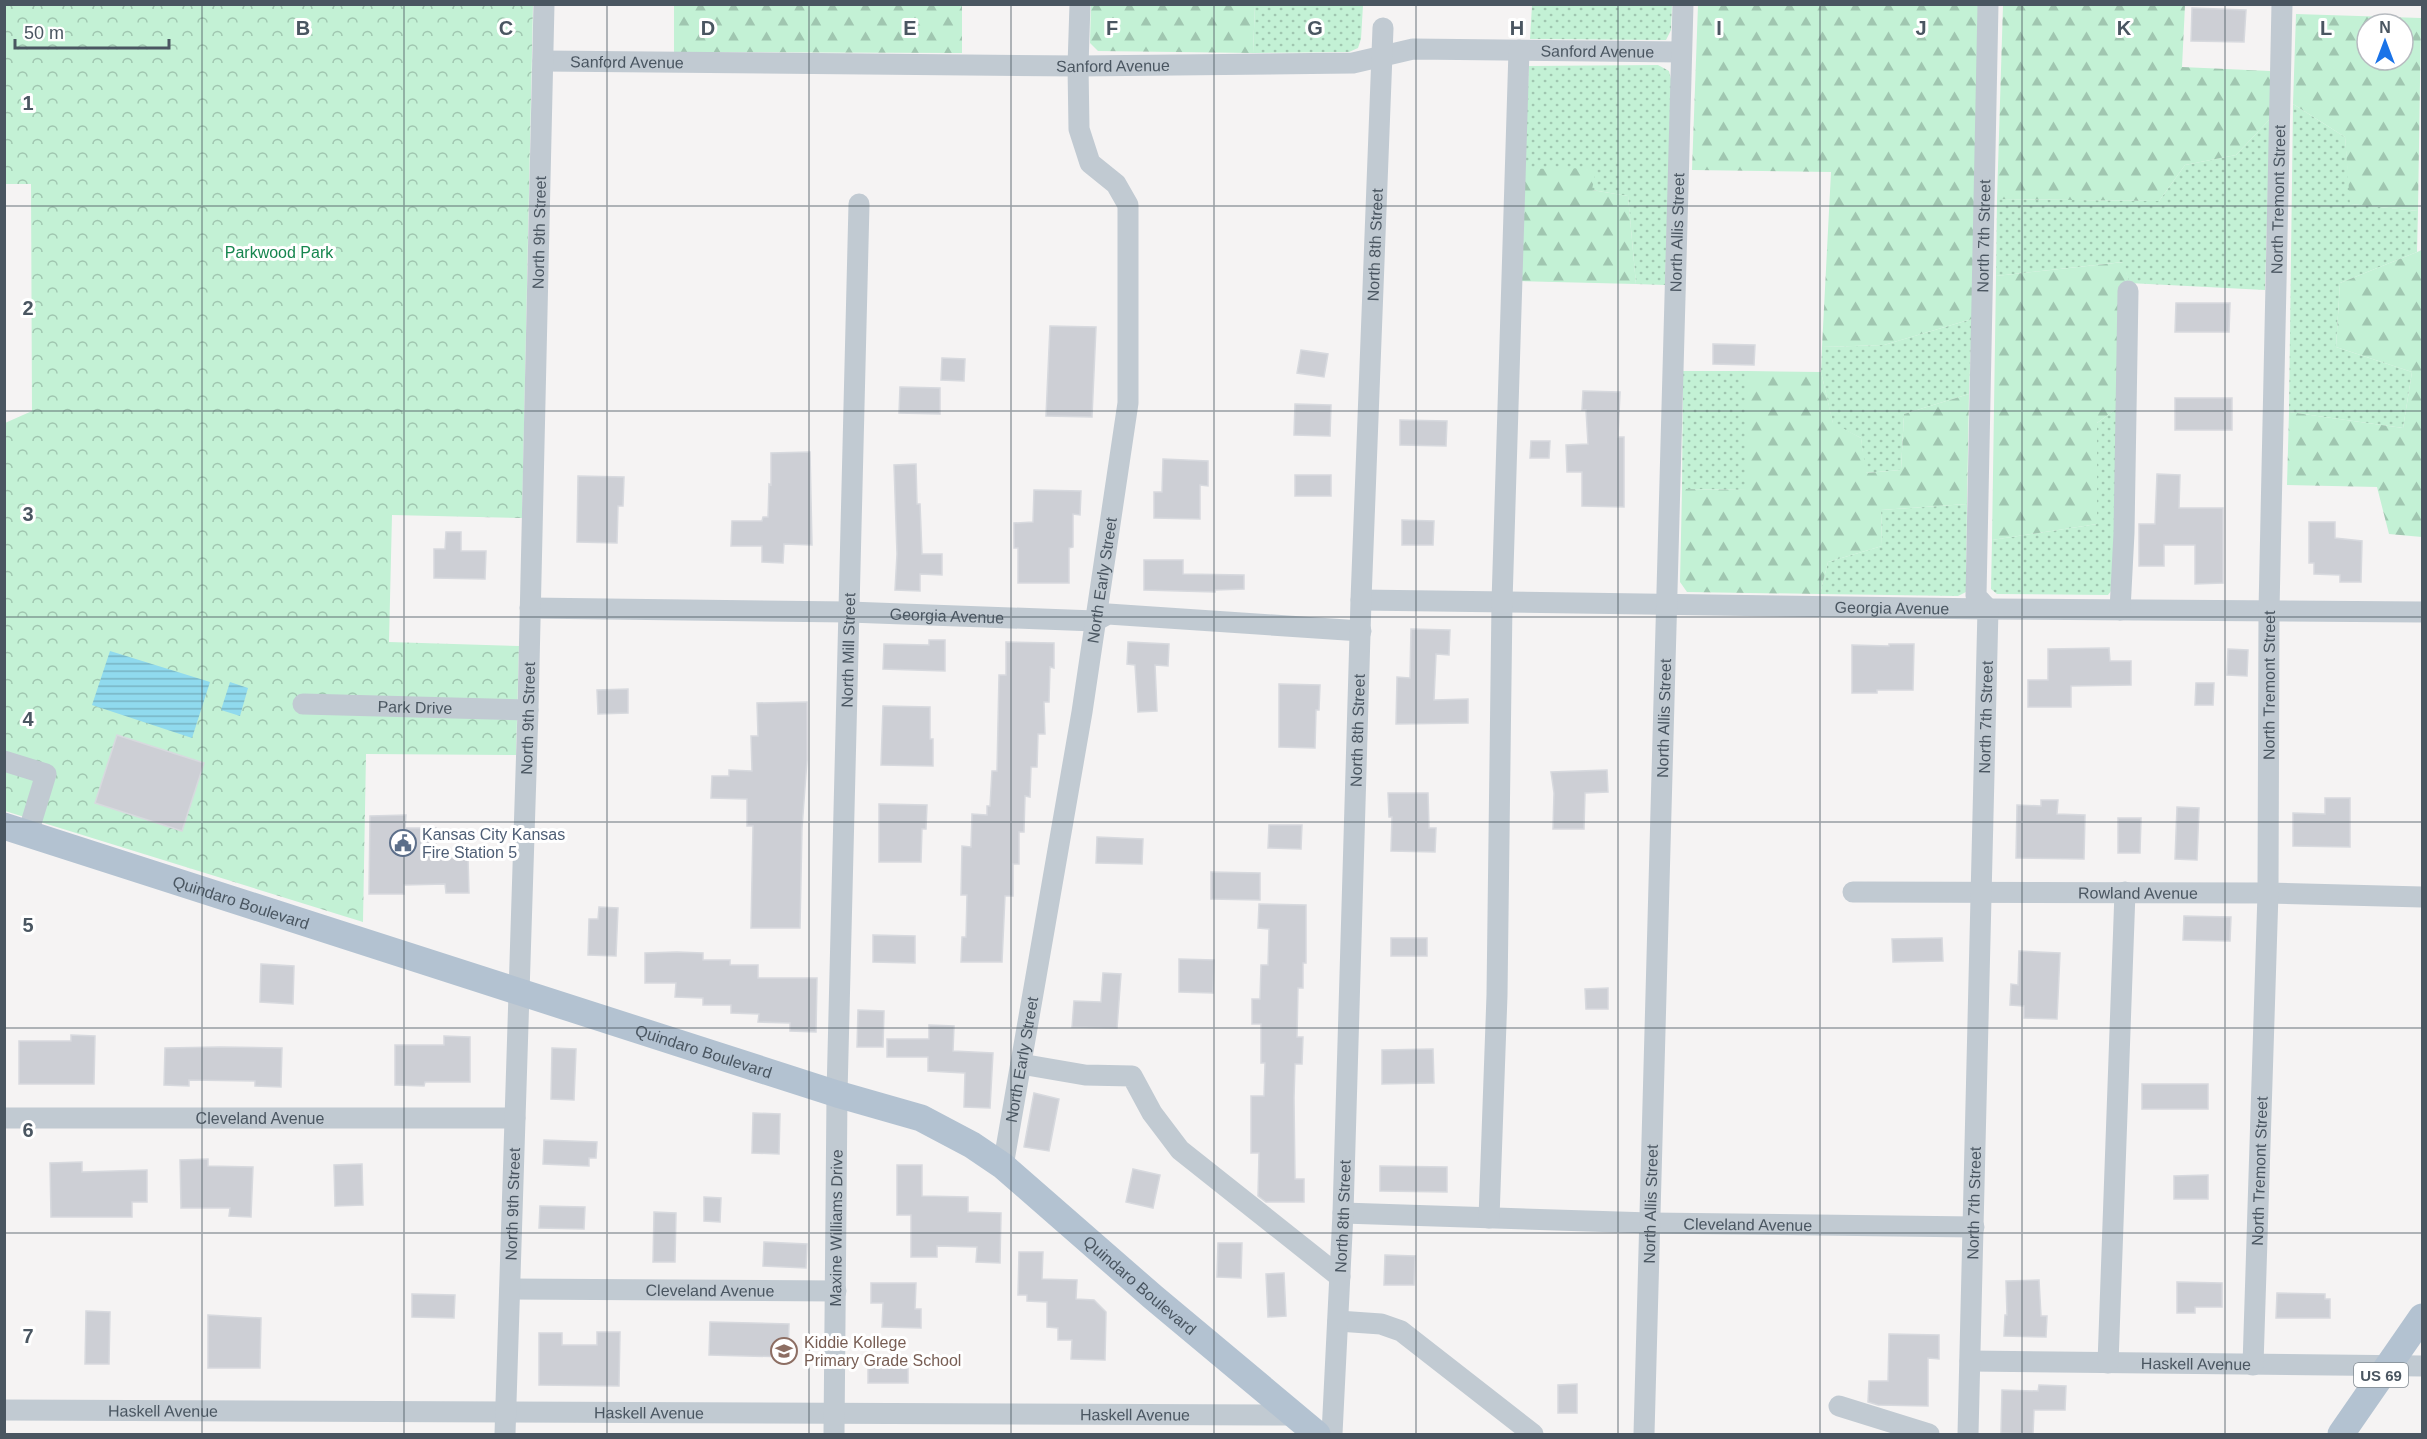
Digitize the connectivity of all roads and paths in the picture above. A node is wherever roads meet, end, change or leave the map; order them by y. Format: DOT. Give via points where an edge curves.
graph roads {
  1 [pos="544,4"];
  2 [pos="1080,4"];
  3 [pos="1683,4"];
  4 [pos="1988,4"];
  5 [pos="2282,4"];
  6 [pos="1383,28"];
  7 [pos="1519,50"];
  8 [pos="1681,52"];
  9 [pos="1380,55"];
  10 [pos="543,61"];
  11 [pos="1078,66"];
  12 [pos="859,204"];
  13 [pos="2128,291"];
  14 [pos="1361,600"];
  15 [pos="1502,602"];
  16 [pos="1668,604"];
  17 [pos="530,608"];
  18 [pos="1988,609"];
  19 [pos="2120,610"];
  20 [pos="2269,610"];
  21 [pos="849,612"];
  22 [pos="2422,612"];
  23 [pos="1095,621"];
  24 [pos="1361,631"];
  25 [pos="303,704"];
  26 [pos="528,710"];
  27 [pos="4,761"];
  28 [pos="16,830"];
  29 [pos="1853,892"];
  30 [pos="1983,892"];
  31 [pos="2125,892"];
  32 [pos="2268,893"];
  33 [pos="2422,897"];
  34 [pos="519,993"];
  35 [pos="1021,1064"];
  36 [pos="837,1094"];
  37 [pos="4,1118"];
  38 [pos="515,1118"];
  39 [pos="1003,1166"];
  40 [pos="1343,1213"];
  41 [pos="1489,1218"];
  42 [pos="1650,1224"];
  43 [pos="1974,1227"];
  44 [pos="1340,1276"];
  45 [pos="510,1289"];
  46 [pos="836,1291"];
  47 [pos="2422,1317"];
  48 [pos="1338,1321"];
  49 [pos="1970,1361"];
  50 [pos="2108,1363"];
  51 [pos="2253,1365"];
  52 [pos="2388,1365"];
  53 [pos="2422,1366"];
  54 [pos="1839,1406"];
  55 [pos="4,1410"];
  56 [pos="506,1412"];
  57 [pos="835,1412"];
  58 [pos="1294,1415"];
  59 [pos="1132,1425"];
  60 [pos="505,1434"];
  61 [pos="834,1434"];
  62 [pos="1317,1434"];
  63 [pos="1332,1434"];
  64 [pos="1533,1434"];
  65 [pos="1644,1434"];
  66 [pos="1929,1434"];
  67 [pos="1968,1434"];
  68 [pos="2341,1434"];
  1 -- 10 [label="street, North 9th Street"];
  2 -- 11 [label="street, North Early Street"];
  3 -- 8 [label="street, North Allis Street"];
  4 -- 18 [label="street, North 7th Street" via="1976,596"];
  5 -- 20 [label="street, North Tremont Street"];
  6 -- 9 [label="street, North 8th Street"];
  7 -- 8 [label="street, Sanford Avenue"];
  7 -- 9 [label="street, Sanford Avenue" via="1413,49"];
  7 -- 15 [label="street"];
  8 -- 16 [label="street, North Allis Street"];
  9 -- 11 [label="street, Sanford Avenue" via="1353,63"];
  9 -- 14 [label="street, North 8th Street"];
  10 -- 11 [label="street, Sanford Avenue"];
  10 -- 17 [label="street, North 9th Street"];
  11 -- 23 [label="street, North Early Street" via="1079,129 1090,163 1116,184 1128,205 1128,403"];
  12 -- 21 [label="street, North Mill Street"];
  13 -- 19 [label="street"];
  14 -- 15 [label="street, Georgia Avenue"];
  14 -- 24 [label="street, North 8th Street"];
  15 -- 16 [label="street, Georgia Avenue"];
  15 -- 41 [label="street" via="1497,995"];
  16 -- 18 [label="street, Georgia Avenue"];
  16 -- 42 [label="street, North Allis Street"];
  17 -- 21 [label="street, Georgia Avenue"];
  17 -- 26 [label="street, North 9th Street"];
  18 -- 19 [label="street, Georgia Avenue"];
  18 -- 30 [label="street, North 7th Street"];
  19 -- 20 [label="street, Georgia Avenue"];
  20 -- 22 [label="street, Georgia Avenue"];
  20 -- 32 [label="street, North Tremont Street"];
  21 -- 23 [label="street, Georgia Avenue"];
  21 -- 36 [label="street, North Mill Street"];
  23 -- 24 [label="street, Georgia Avenue" via="1108,614"];
  23 -- 35 [label="street, North Early Street"];
  24 -- 40 [label="street, North 8th Street"];
  25 -- 26 [label="street, Park Drive"];
  26 -- 34 [label="street, North 9th Street"];
  27 -- 28 [label="street" via="46,774"];
  28 -- 34 [label="main road, Quindaro Boulevard"];
  29 -- 30 [label="street, Rowland Avenue"];
  30 -- 31 [label="street, Rowland Avenue"];
  30 -- 43 [label="street, North 7th Street"];
  31 -- 32 [label="street, Rowland Avenue"];
  31 -- 50 [label="street"];
  32 -- 33 [label="street, Rowland Avenue"];
  32 -- 51 [label="street, North Tremont Street"];
  34 -- 36 [label="main road, Quindaro Boulevard"];
  34 -- 38 [label="street, North 9th Street"];
  35 -- 39 [label="street, North Early Street"];
  35 -- 44 [label="street" via="1085,1075 1132,1076 1152,1113 1180,1150"];
  36 -- 39 [label="main road, Quindaro Boulevard" via="921,1118"];
  36 -- 46 [label="street, Maxine Williams Drive"];
  37 -- 38 [label="street, Cleveland Avenue"];
  38 -- 45 [label="street, North 9th Street"];
  39 -- 58 [label="main road, Quindaro Boulevard"];
  40 -- 41 [label="street, Cleveland Avenue"];
  40 -- 44 [label="street, North 8th Street"];
  41 -- 42 [label="street, Cleveland Avenue"];
  42 -- 43 [label="street, Cleveland Avenue"];
  42 -- 65 [label="street, North Allis Street"];
  43 -- 49 [label="street, North 7th Street"];
  44 -- 48 [label="street, North 8th Street"];
  45 -- 46 [label="street, Cleveland Avenue"];
  45 -- 56 [label="street, North 9th Street"];
  46 -- 57 [label="street, Maxine Williams Drive"];
  47 -- 52 [label="main road, US 69"];
  48 -- 63 [label="street, North 8th Street"];
  48 -- 64 [label="street" via="1380,1324 1401,1331"];
  49 -- 50 [label="street, Haskell Avenue"];
  49 -- 67 [label="street, North 7th Street"];
  50 -- 51 [label="street, Haskell Avenue"];
  51 -- 52 [label="street, Haskell Avenue"];
  52 -- 53 [label="street, Haskell Avenue"];
  52 -- 68 [label="main road, US 69"];
  54 -- 66 [label="street"];
  55 -- 56 [label="street, Haskell Avenue"];
  56 -- 57 [label="street, Haskell Avenue"];
  56 -- 60 [label="street, North 9th Street"];
  57 -- 59 [label="street, Haskell Avenue"];
  57 -- 61 [label="street, Maxine Williams Drive"];
  58 -- 59 [label="street, Haskell Avenue"];
  58 -- 62 [label="main road, Quindaro Boulevard"];
}
